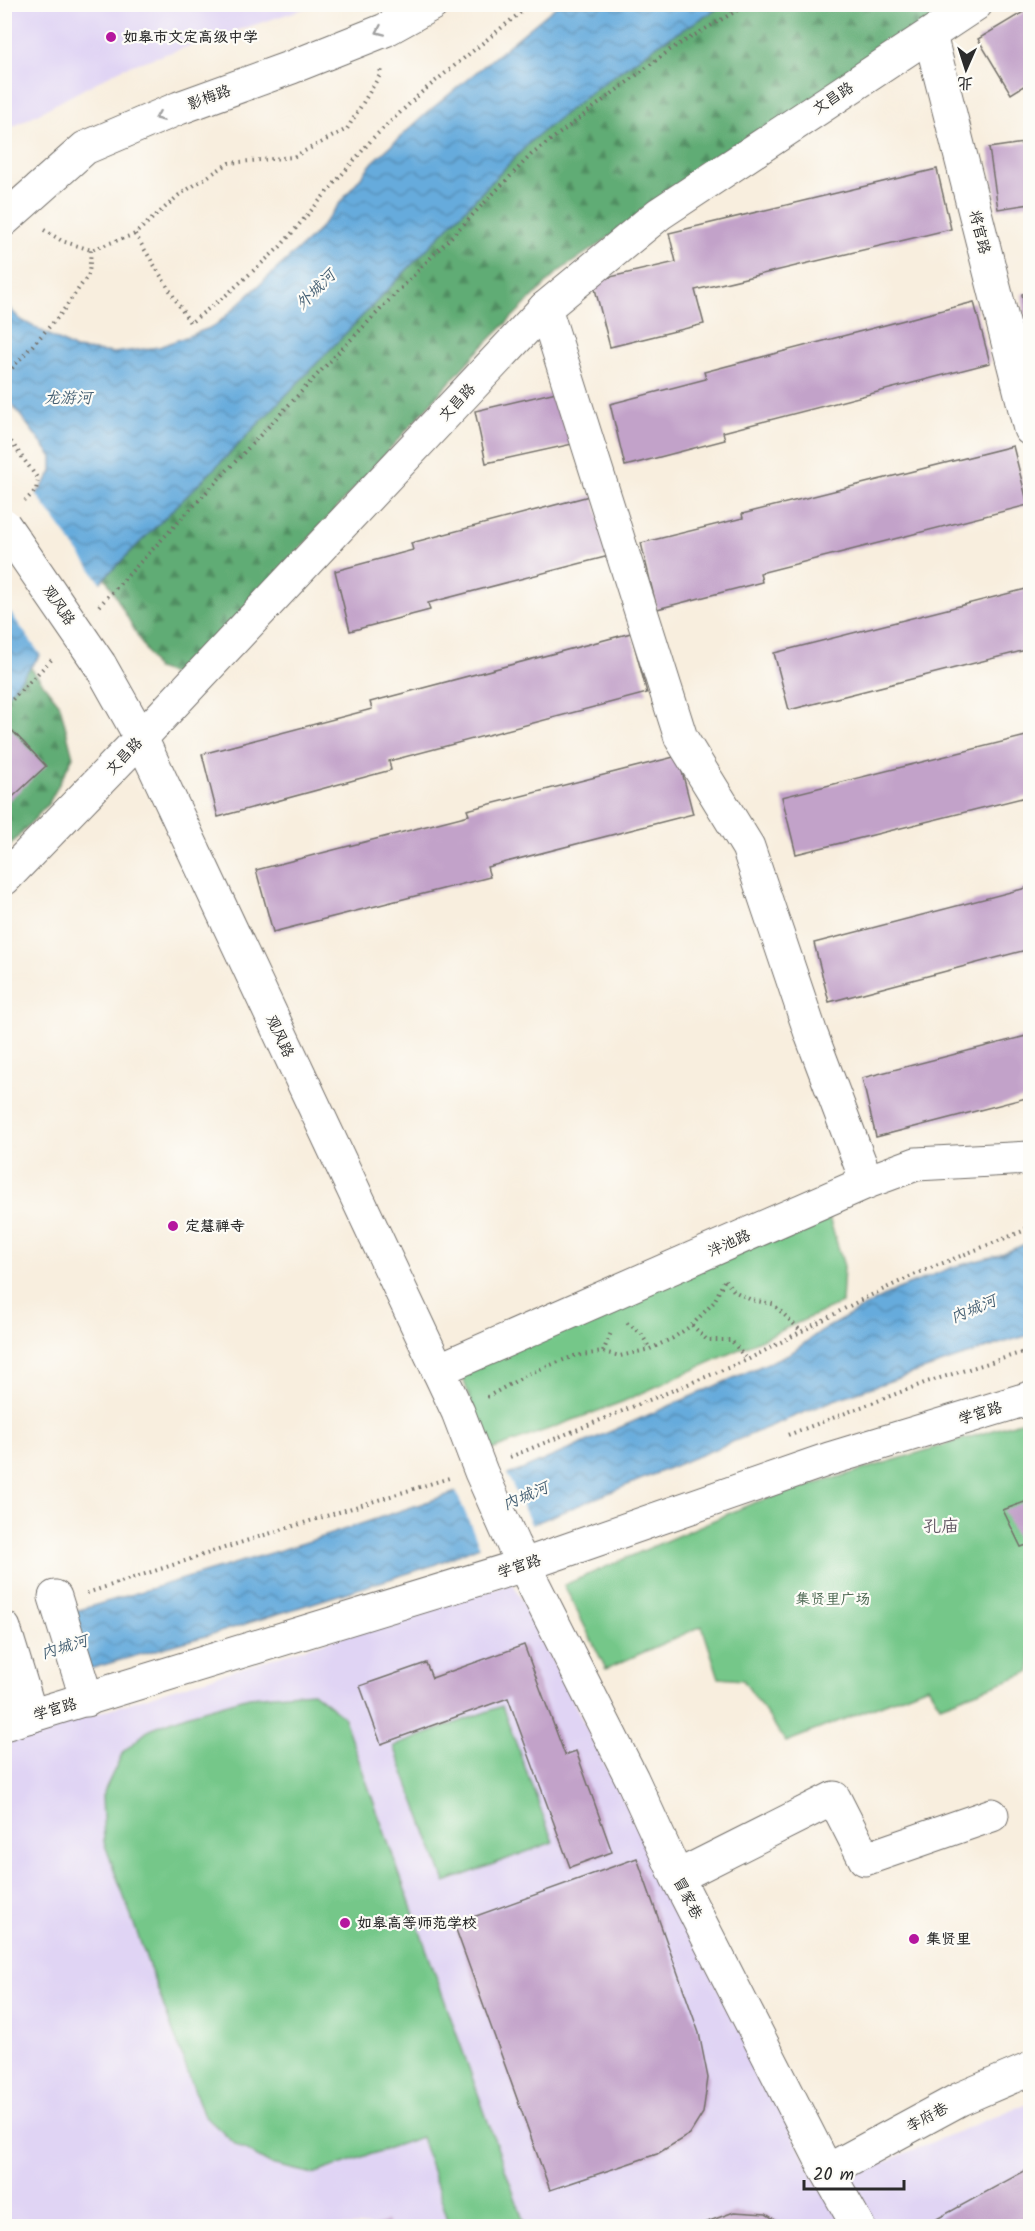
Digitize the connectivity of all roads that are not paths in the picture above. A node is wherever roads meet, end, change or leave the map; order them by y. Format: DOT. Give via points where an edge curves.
graph roads {
  1 [pos="432,4"];
  2 [pos="976,4"];
  3 [pos="930,35"];
  4 [pos="9,216"];
  5 [pos="545,308"];
  6 [pos="1030,429"];
  7 [pos="12,515"];
  8 [pos="141,738"];
  9 [pos="4,879"];
  10 [pos="1030,1158"];
  11 [pos="867,1182"];
  12 [pos="438,1371"];
  13 [pos="1030,1398"];
  14 [pos="519,1555"];
  15 [pos="56,1603"];
  16 [pos="4,1628"];
  17 [pos="84,1689"];
  18 [pos="20,1712"];
  19 [pos="992,1815"];
  20 [pos="677,1877"];
  21 [pos="1030,2069"];
  22 [pos="827,2170"];
  23 [pos="858,2226"];
  1 -- 4 [label="street, 影梅路, one-way" via="385,30 85,148"];
  2 -- 3 [label="street, 文昌路"];
  3 -- 5 [label="street, 文昌路" via="659,214"];
  3 -- 6 [label="street, 将官路"];
  5 -- 8 [label="street, 文昌路"];
  5 -- 11 [label="street" via="681,738 748,847 811,1034"];
  7 -- 8 [label="street, 观风路, bridge"];
  8 -- 9 [label="street, 文昌路"];
  8 -- 12 [label="street, 观风路"];
  10 -- 11 [label="street, 泮池路" via="916,1164"];
  11 -- 12 [label="street, 泮池路"];
  12 -- 14 [label="street, 观风路"];
  13 -- 14 [label="street, 学宫路"];
  14 -- 17 [label="street, 学宫路"];
  14 -- 20 [label="street, 冒家巷"];
  15 -- 17 [label="street"];
  16 -- 18 [label="street"];
  17 -- 18 [label="street, 学宫路"];
  19 -- 20 [label="street" via="865,1859 834,1798"];
  20 -- 22 [label="street, 冒家巷"];
  21 -- 22 [label="street, 李府巷" via="960,2099"];
  22 -- 23 [label="street, 冒家巷"];
}
